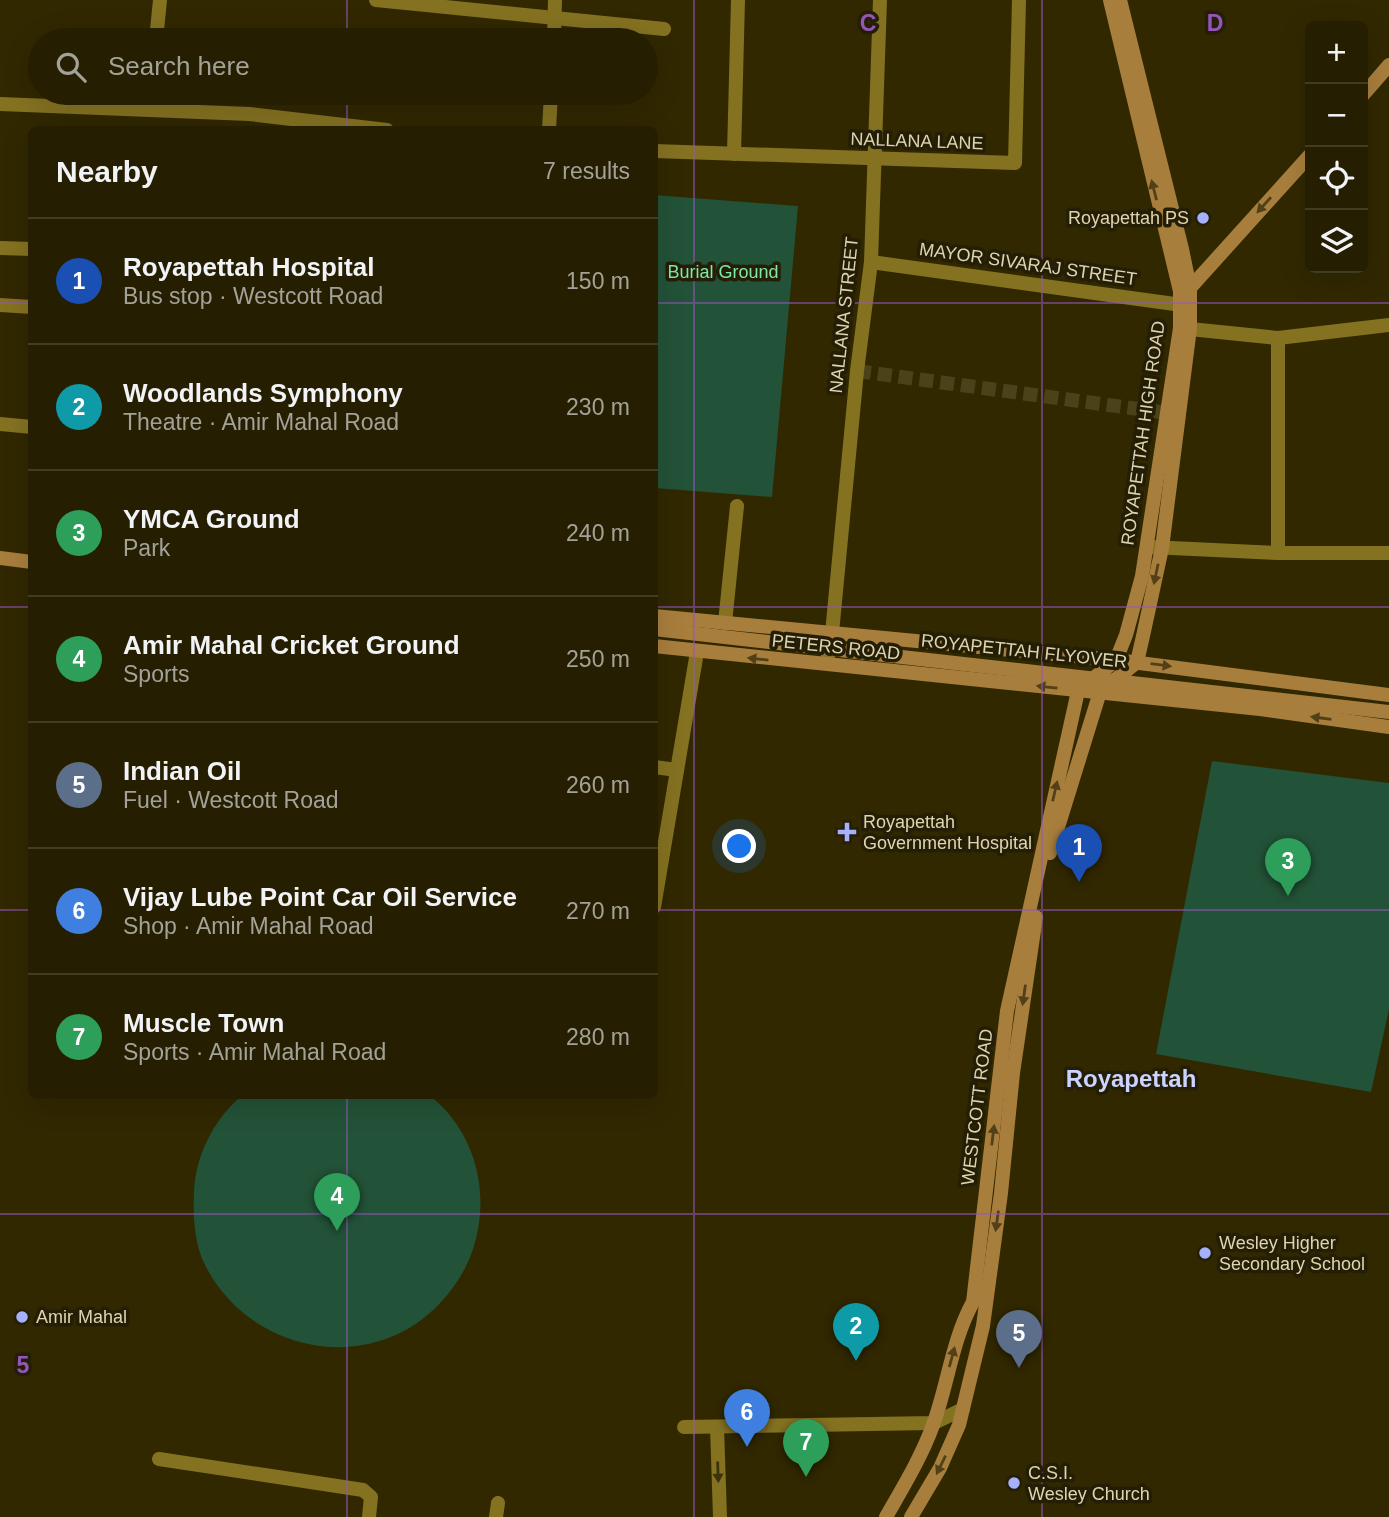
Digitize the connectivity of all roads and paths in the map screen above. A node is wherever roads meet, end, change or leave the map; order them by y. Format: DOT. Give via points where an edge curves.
graph roads {
  1 [pos="160,0"];
  2 [pos="376,0"];
  3 [pos="555,0"];
  4 [pos="738,0"];
  5 [pos="880,0"];
  6 [pos="1019,0"];
  7 [pos="1110,0"];
  8 [pos="1119,0"];
  9 [pos="556,19"];
  10 [pos="157,28"];
  11 [pos="555,28"];
  12 [pos="653,28"];
  13 [pos="658,28"];
  14 [pos="664,29"];
  15 [pos="1389,65"];
  16 [pos="1368,89"];
  17 [pos="0,104"];
  18 [pos="28,105"];
  19 [pos="30,105"];
  20 [pos="151,105"];
  21 [pos="550,105"];
  22 [pos="151,109"];
  23 [pos="249,114"];
  24 [pos="248,126"];
  25 [pos="352,126"];
  26 [pos="549,126"];
  27 [pos="658,151"];
  28 [pos="734,154"];
  29 [pos="875,159"];
  30 [pos="1305,161"];
  31 [pos="0,248"];
  32 [pos="28,249"];
  33 [pos="871,262"];
  34 [pos="1185,297"];
  35 [pos="0,305"];
  36 [pos="28,307"];
  37 [pos="1389,325"];
  38 [pos="1185,328"];
  39 [pos="1278,338"];
  40 [pos="0,424"];
  41 [pos="28,427"];
  42 [pos="737,506"];
  43 [pos="1145,547"];
  44 [pos="1162,548"];
  45 [pos="1278,553"];
  46 [pos="1389,553"];
  47 [pos="0,558"];
  48 [pos="28,562"];
  49 [pos="658,616"];
  50 [pos="725,623"];
  51 [pos="658,629"];
  52 [pos="832,634"];
  53 [pos="658,647"];
  54 [pos="697,652"];
  55 [pos="1116,660"];
  56 [pos="1137,662"];
  57 [pos="826,666"];
  58 [pos="1078,691"];
  59 [pos="1100,692"];
  60 [pos="1389,695"];
  61 [pos="1389,712"];
  62 [pos="1389,727"];
  63 [pos="658,768"];
  64 [pos="677,770"];
  65 [pos="658,883"];
  66 [pos="963,1409"];
  67 [pos="934,1423"];
  68 [pos="684,1427"];
  69 [pos="717,1427"];
  70 [pos="159,1459"];
  71 [pos="369,1517"];
  72 [pos="720,1517"];
  73 [pos="886,1517"];
  74 [pos="911,1517"];
  1 -- 10 [label="street"];
  2 -- 9 [label="street"];
  3 -- 9 [label="street"];
  4 -- 28 [label="street"];
  5 -- 29 [label="street, NALLANA STREET"];
  6 -- 29 [label="street, NALLANA LANE" via="1015,163"];
  34 -- 7 [label="main road, ROYAPETTAH HIGH ROAD, one-way"];
  8 -- 34 [label="main road, ROYAPETTAH HIGH ROAD"];
  9 -- 11 [label="street"];
  9 -- 12 [label="street"];
  13 -- 14 [label="street"];
  15 -- 16 [label="main road"];
  17 -- 18 [label="street"];
  19 -- 22 [label="street"];
  20 -- 22 [label="street"];
  21 -- 26 [label="street"];
  22 -- 23 [label="street"];
  23 -- 24 [label="street"];
  23 -- 25 [label="street"];
  27 -- 28 [label="street, NALLANA LANE"];
  28 -- 29 [label="street, NALLANA LANE"];
  29 -- 33 [label="street, NALLANA STREET"];
  30 -- 34 [label="main road, one-way"];
  31 -- 32 [label="street"];
  33 -- 34 [label="street, MAYOR SIVARAJ STREET"];
  33 -- 52 [label="street, NALLANA STREET"];
  34 -- 38 [label="main road, ROYAPETTAH HIGH ROAD"];
  35 -- 36 [label="street"];
  37 -- 39 [label="street"];
  38 -- 39 [label="street"];
  38 -- 43 [label="main road, ROYAPETTAH HIGH ROAD"];
  38 -- 44 [label="main road, ROYAPETTAH HIGH ROAD"];
  39 -- 45 [label="street"];
  40 -- 41 [label="street"];
  42 -- 50 [label="street"];
  43 -- 44 [label="street"];
  43 -- 55 [label="main road, ROYAPETTAH HIGH ROAD" via="1142,576"];
  44 -- 45 [label="street"];
  44 -- 56 [label="main road, ROYAPETTAH HIGH ROAD, one-way"];
  45 -- 46 [label="street"];
  47 -- 48 [label="main road"];
  49 -- 50 [label="main road, PETERS ROAD"];
  50 -- 52 [label="main road, PETERS ROAD"];
  51 -- 61 [label="main road, ROYAPETTAH FLYOVER"];
  52 -- 55 [label="main road, PETERS ROAD"];
  52 -- 57 [label="street, NALLANA STREET"];
  53 -- 54 [label="main road, PETERS ROAD"];
  57 -- 54 [label="main road, PETERS ROAD, one-way"];
  54 -- 64 [label="street"];
  55 -- 56 [label="main road, PETERS ROAD"];
  55 -- 58 [label="main road"];
  56 -- 59 [label="main road"];
  56 -- 60 [label="main road, PETERS ROAD, one-way"];
  58 -- 57 [label="main road, PETERS ROAD, one-way"];
  58 -- 59 [label="main road, PETERS ROAD"];
  67 -- 58 [label="main road, WESTCOTT ROAD, one-way" via="961,1323 973,1301 1007,1011"];
  62 -- 59 [label="main road, PETERS ROAD, one-way"];
  59 -- 66 [label="main road, WESTCOTT ROAD, one-way" via="1042,877 983,1326"];
  63 -- 64 [label="street"];
  64 -- 65 [label="street"];
  66 -- 67 [label="street"];
  66 -- 74 [label="main road, WESTCOTT ROAD, one-way" via="940,1468"];
  67 -- 69 [label="street"];
  67 -- 73 [label="main road, WESTCOTT ROAD"];
  68 -- 69 [label="street"];
  69 -- 72 [label="street, one-way"];
  70 -- 71 [label="street" via="363,1490 371,1497"];
}
